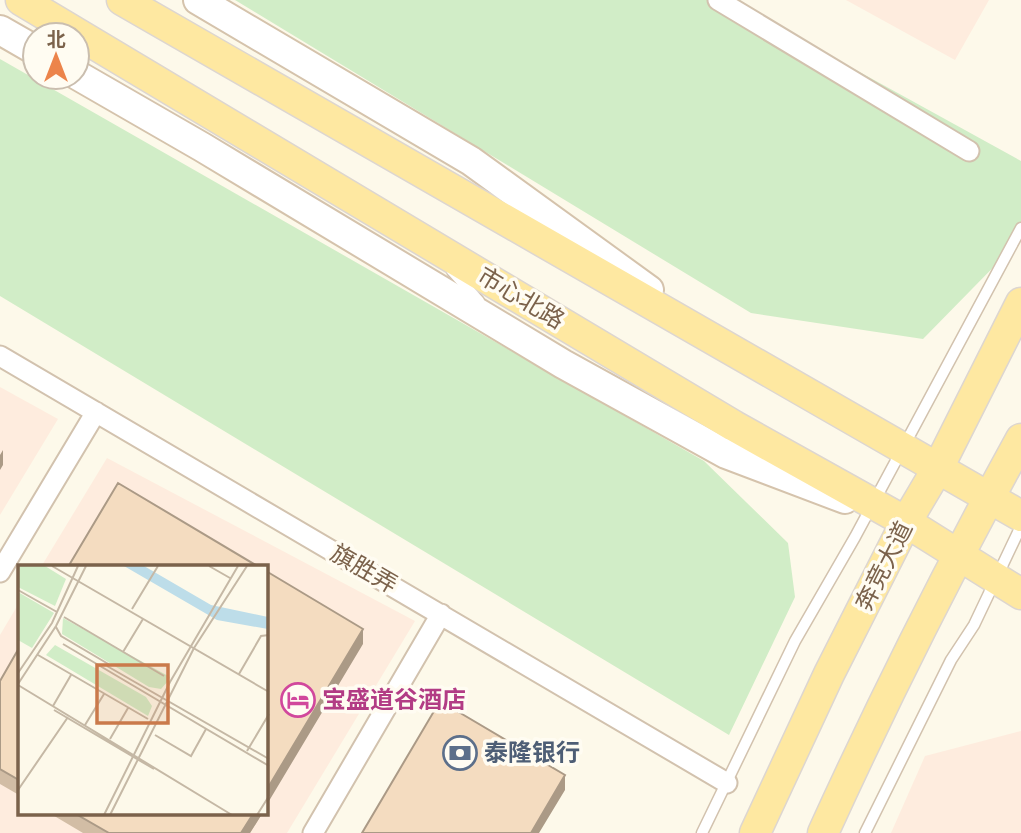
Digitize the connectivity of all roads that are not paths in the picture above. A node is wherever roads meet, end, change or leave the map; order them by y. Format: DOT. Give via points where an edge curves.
graph roads {
  1 [pos="22,0"];
  2 [pos="122,0"];
  3 [pos="198,0"];
  4 [pos="718,0"];
  5 [pos="0,30"];
  6 [pos="21,42"];
  7 [pos="91,83"];
  8 [pos="969,151"];
  9 [pos="1021,228"];
  10 [pos="423,240"];
  11 [pos="1021,303"];
  12 [pos="506,330"];
  13 [pos="728,348"];
  14 [pos="0,356"];
  15 [pos="96,412"];
  16 [pos="1021,439"];
  17 [pos="902,447"];
  18 [pos="938,468"];
  19 [pos="989,498"];
  20 [pos="871,506"];
  21 [pos="1021,516"];
  22 [pos="906,522"];
  23 [pos="1021,526"];
  24 [pos="958,554"];
  25 [pos="0,572"];
  26 [pos="996,579"];
  27 [pos="1021,594"];
  28 [pos="441,614"];
  29 [pos="727,783"];
  30 [pos="313,833"];
  31 [pos="702,833"];
  32 [pos="755,833"];
  33 [pos="823,833"];
  34 [pos="865,833"];
  1 -- 10 [label="main road, 市心北路"];
  2 -- 13 [label="main road"];
  3 -- 13 [label="main road" via="471,161"];
  4 -- 8 [label="street"];
  5 -- 6 [label="main road"];
  7 -- 12 [label="main road"];
  9 -- 17 [label="lane"];
  10 -- 12 [label="lane"];
  10 -- 20 [label="main road, 市心北路"];
  11 -- 18 [label="main road, 奔竞大道"];
  12 -- 20 [label="main road" via="726,454"];
  13 -- 17 [label="main road"];
  14 -- 15 [label="street, 旗胜弄"];
  15 -- 25 [label="street"];
  15 -- 28 [label="street, 旗胜弄"];
  16 -- 19 [label="main road"];
  17 -- 18 [label="main road"];
  17 -- 20 [label="lane"];
  18 -- 19 [label="main road"];
  18 -- 22 [label="main road, 奔竞大道"];
  19 -- 21 [label="main road"];
  19 -- 24 [label="main road"];
  20 -- 22 [label="main road, 市心北路"];
  20 -- 29 [label="lane" via="795,641"];
  22 -- 24 [label="main road, 市心北路"];
  22 -- 32 [label="main road, 奔竞大道"];
  23 -- 26 [label="lane"];
  24 -- 26 [label="main road, 市心北路"];
  24 -- 33 [label="main road"];
  26 -- 27 [label="main road, 市心北路"];
  26 -- 34 [label="lane"];
  28 -- 29 [label="street, 旗胜弄"];
  28 -- 30 [label="street"];
  29 -- 31 [label="lane"];
}
